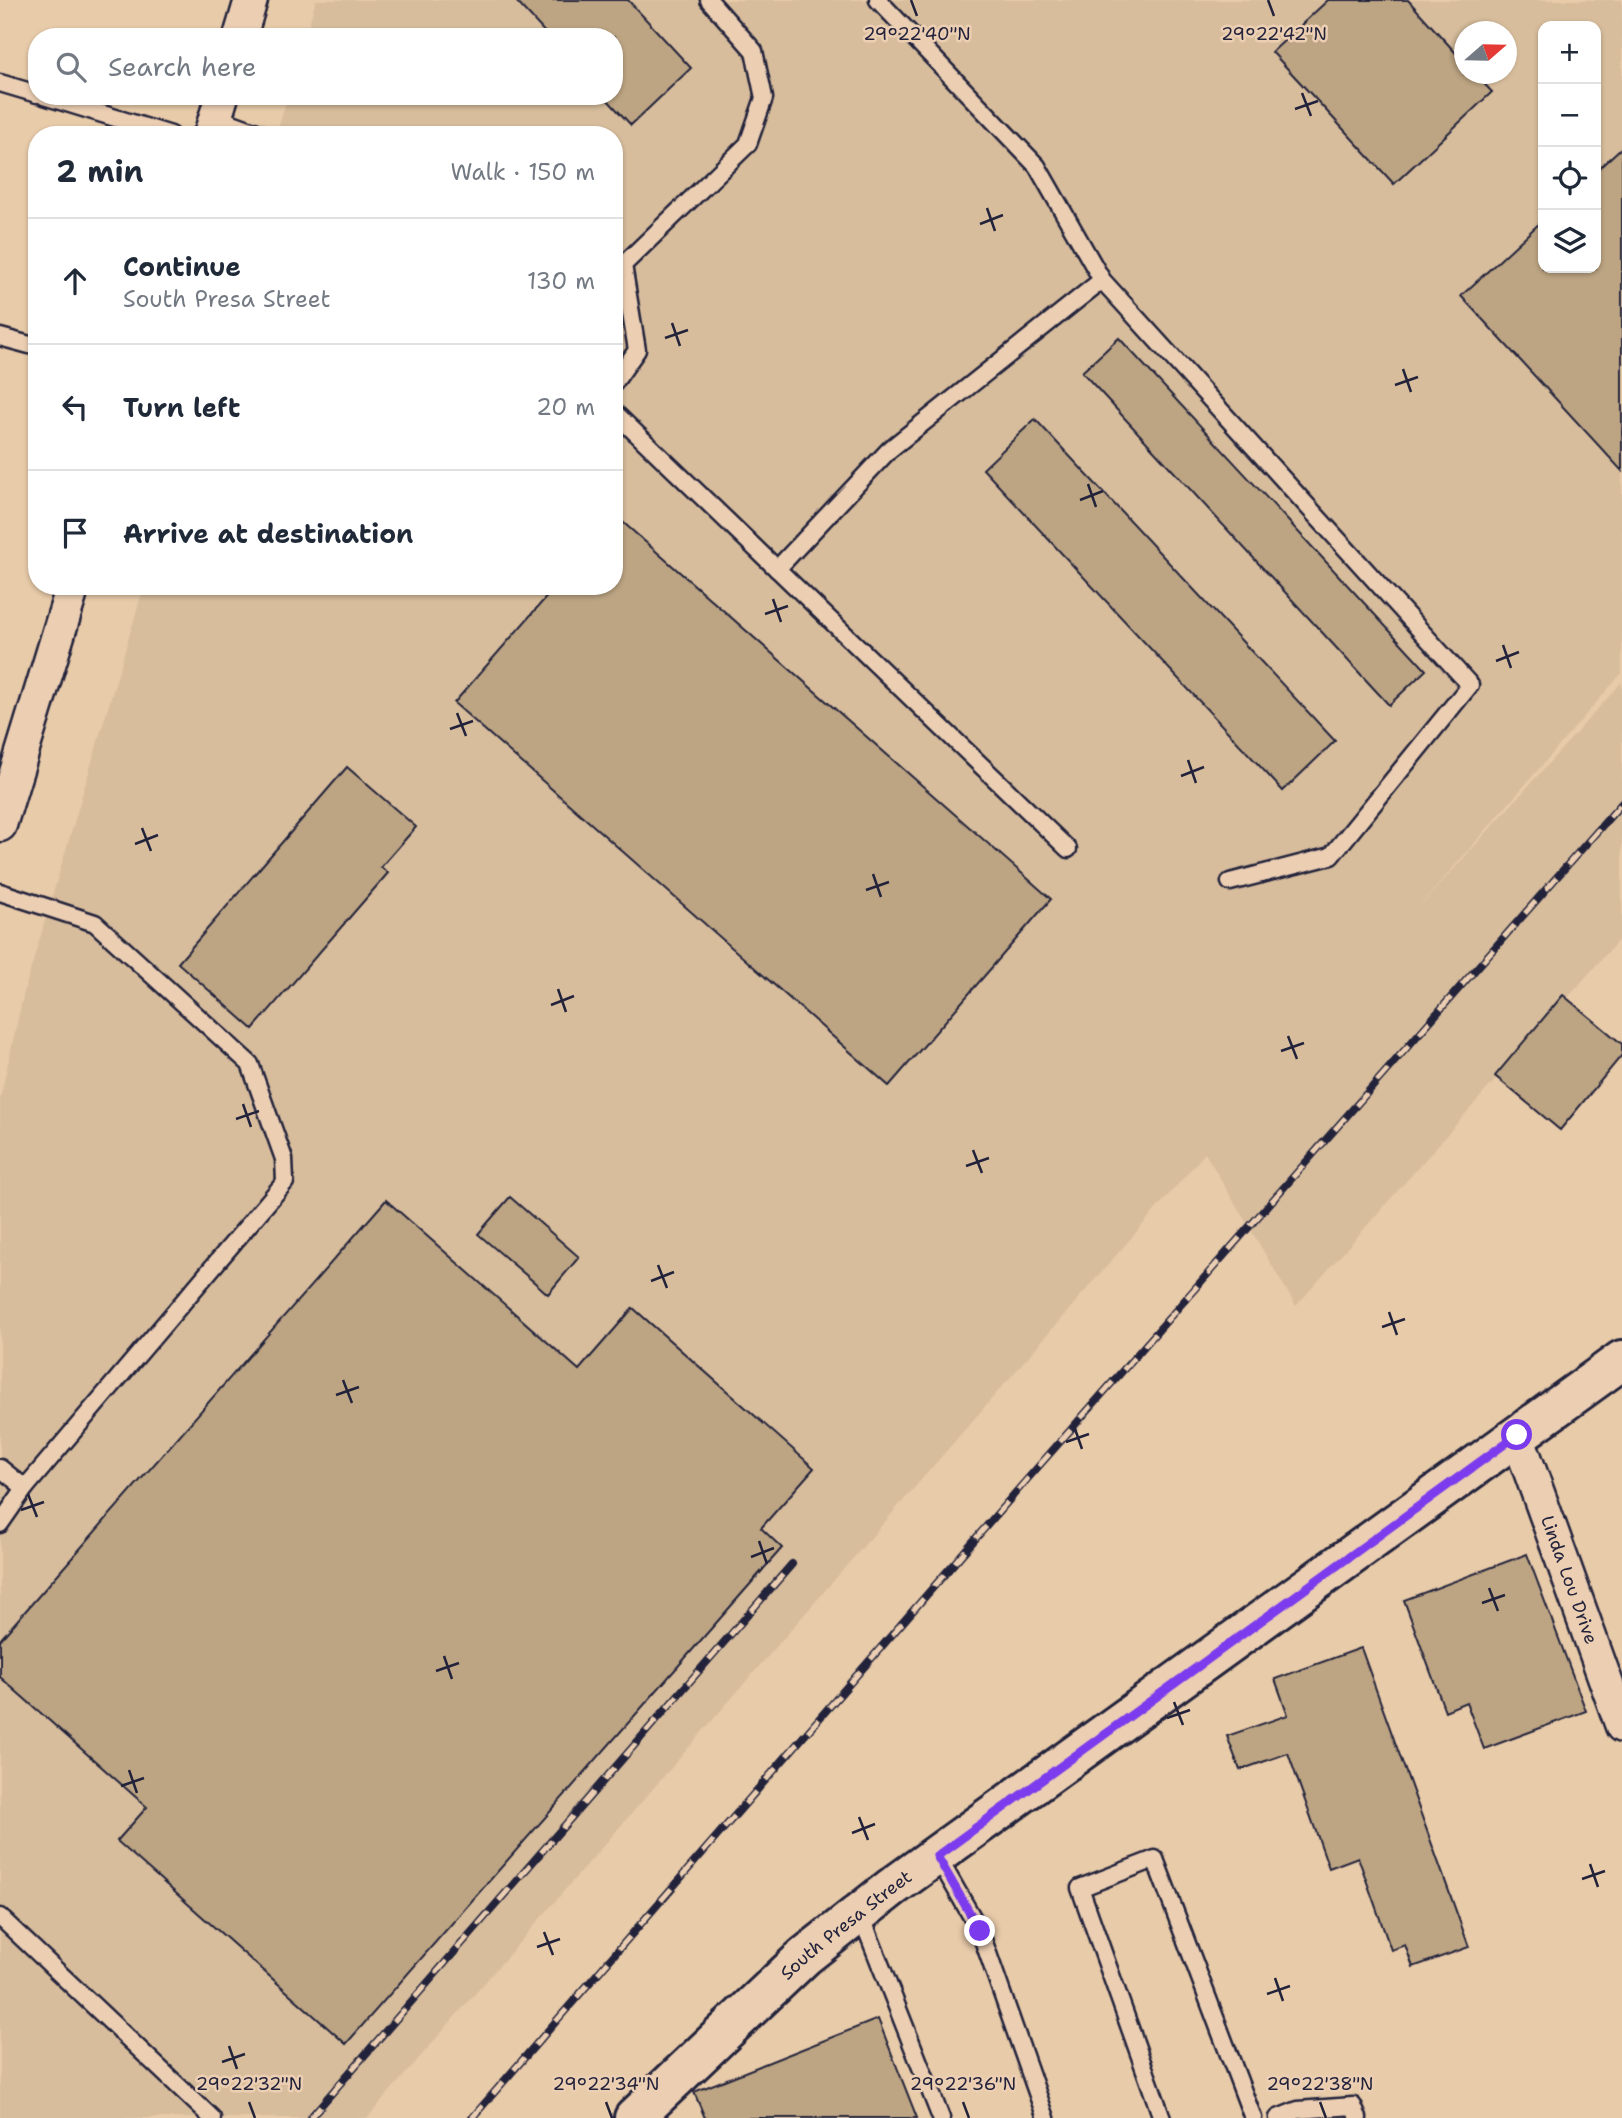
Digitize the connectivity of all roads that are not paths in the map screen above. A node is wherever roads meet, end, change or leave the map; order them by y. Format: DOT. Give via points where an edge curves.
graph roads {
  1 [pos="251,0"];
  2 [pos="709,0"];
  3 [pos="878,0"];
  4 [pos="243,28"];
  5 [pos="0,83"];
  6 [pos="28,91"];
  7 [pos="73,105"];
  8 [pos="216,116"];
  9 [pos="142,126"];
  10 [pos="242,126"];
  11 [pos="623,265"];
  12 [pos="623,265"];
  13 [pos="1102,280"];
  14 [pos="0,337"];
  15 [pos="28,345"];
  16 [pos="623,370"];
  17 [pos="623,421"];
  18 [pos="777,569"];
  19 [pos="70,595"];
  20 [pos="0,825"];
  21 [pos="1068,849"];
  22 [pos="1230,881"];
  23 [pos="0,892"];
  24 [pos="1622,1360"];
  25 [pos="1517,1435"];
  26 [pos="0,1468"];
  27 [pos="25,1488"];
  28 [pos="0,1524"];
  29 [pos="1622,1726"];
  30 [pos="937,1856"];
  31 [pos="860,1913"];
  32 [pos="0,1917"];
  33 [pos="212,2118"];
  34 [pos="634,2118"];
  35 [pos="941,2118"];
  36 [pos="1046,2118"];
  37 [pos="1162,2118"];
  38 [pos="1253,2118"];
  39 [pos="1278,2118"];
  40 [pos="1358,2118"];
  1 -- 4 [label="street"];
  2 -- 11 [label="lane" via="754,51 764,98 748,144"];
  3 -- 13 [label="lane" via="1038,166"];
  5 -- 6 [label="lane"];
  7 -- 9 [label="lane"];
  8 -- 10 [label="lane"];
  12 -- 16 [label="lane" via="637,349"];
  13 -- 18 [label="lane" via="889,450"];
  13 -- 22 [label="lane" via="1470,685 1331,856"];
  14 -- 15 [label="lane"];
  17 -- 18 [label="lane"];
  18 -- 21 [label="lane"];
  19 -- 20 [label="street"];
  23 -- 27 [label="lane" via="95,923 250,1064 274,1128 285,1182"];
  24 -- 25 [label="main road, South Presa Street"];
  25 -- 29 [label="street, Linda Lou Drive"];
  25 -- 30 [label="main road, South Presa Street"];
  26 -- 27 [label="lane"];
  27 -- 28 [label="lane"];
  30 -- 31 [label="main road, South Presa Street"];
  30 -- 36 [label="lane" via="980,1931"];
  31 -- 34 [label="main road, South Presa Street" via="805,1956"];
  31 -- 35 [label="lane"];
  32 -- 33 [label="lane"];
  37 -- 38 [label="lane" via="1080,1888 1155,1859"];
  39 -- 40 [label="lane" via="1298,2110 1353,2106"];
}
